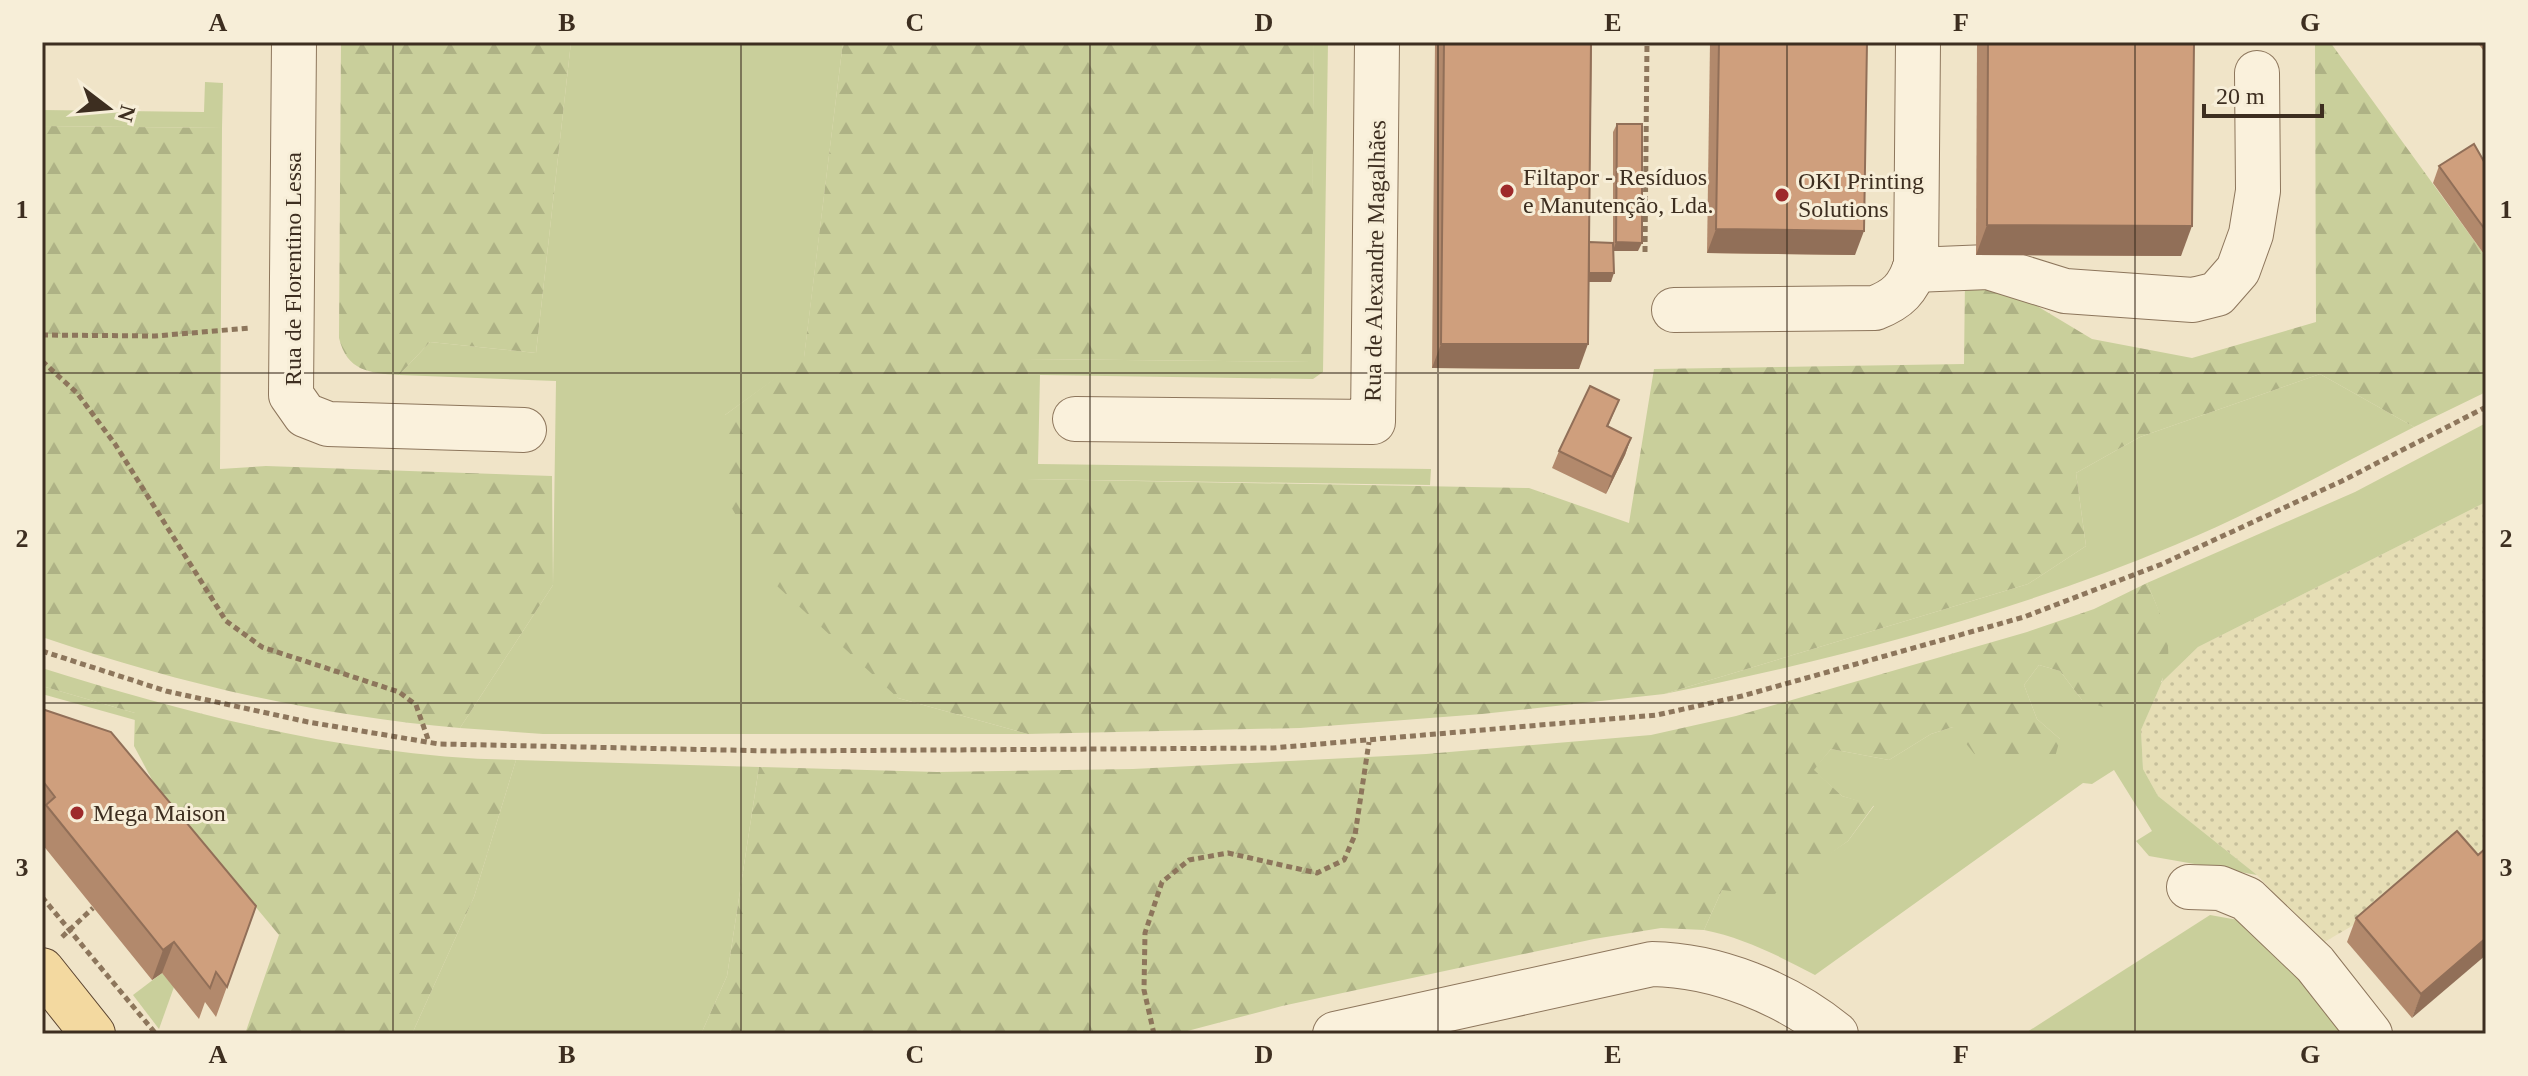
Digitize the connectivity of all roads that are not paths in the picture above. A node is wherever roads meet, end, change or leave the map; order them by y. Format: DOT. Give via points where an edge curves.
graph roads {
  1 [pos="294,42"];
  2 [pos="1377,42"];
  3 [pos="1918,42"];
  4 [pos="2257,73"];
  5 [pos="1914,270"];
  6 [pos="1674,310"];
  7 [pos="1075,419"];
  8 [pos="524,430"];
  9 [pos="2189,887"];
  10 [pos="52,954"];
  11 [pos="93,1034"];
  12 [pos="1335,1034"];
  13 [pos="1836,1034"];
  14 [pos="2370,1034"];
  1 -- 8 [label="street, Rua de Florentino Lessa" via="291,395 305,415 328,424"];
  2 -- 7 [label="street, Rua de Alexandre Magalhães" via="1373,422"];
  3 -- 5 [label="street"];
  4 -- 5 [label="street" via="2258,191 2251,234 2238,270 2217,294 2193,300 2065,291 1988,267"];
  5 -- 6 [label="street" via="1909,286 1895,301 1875,308"];
  9 -- 14 [label="street" via="2220,888 2247,899 2315,964"];
  10 -- 11 [label="main road"];
  12 -- 13 [label="street" via="1652,964 1685,964 1771,994"];
}
